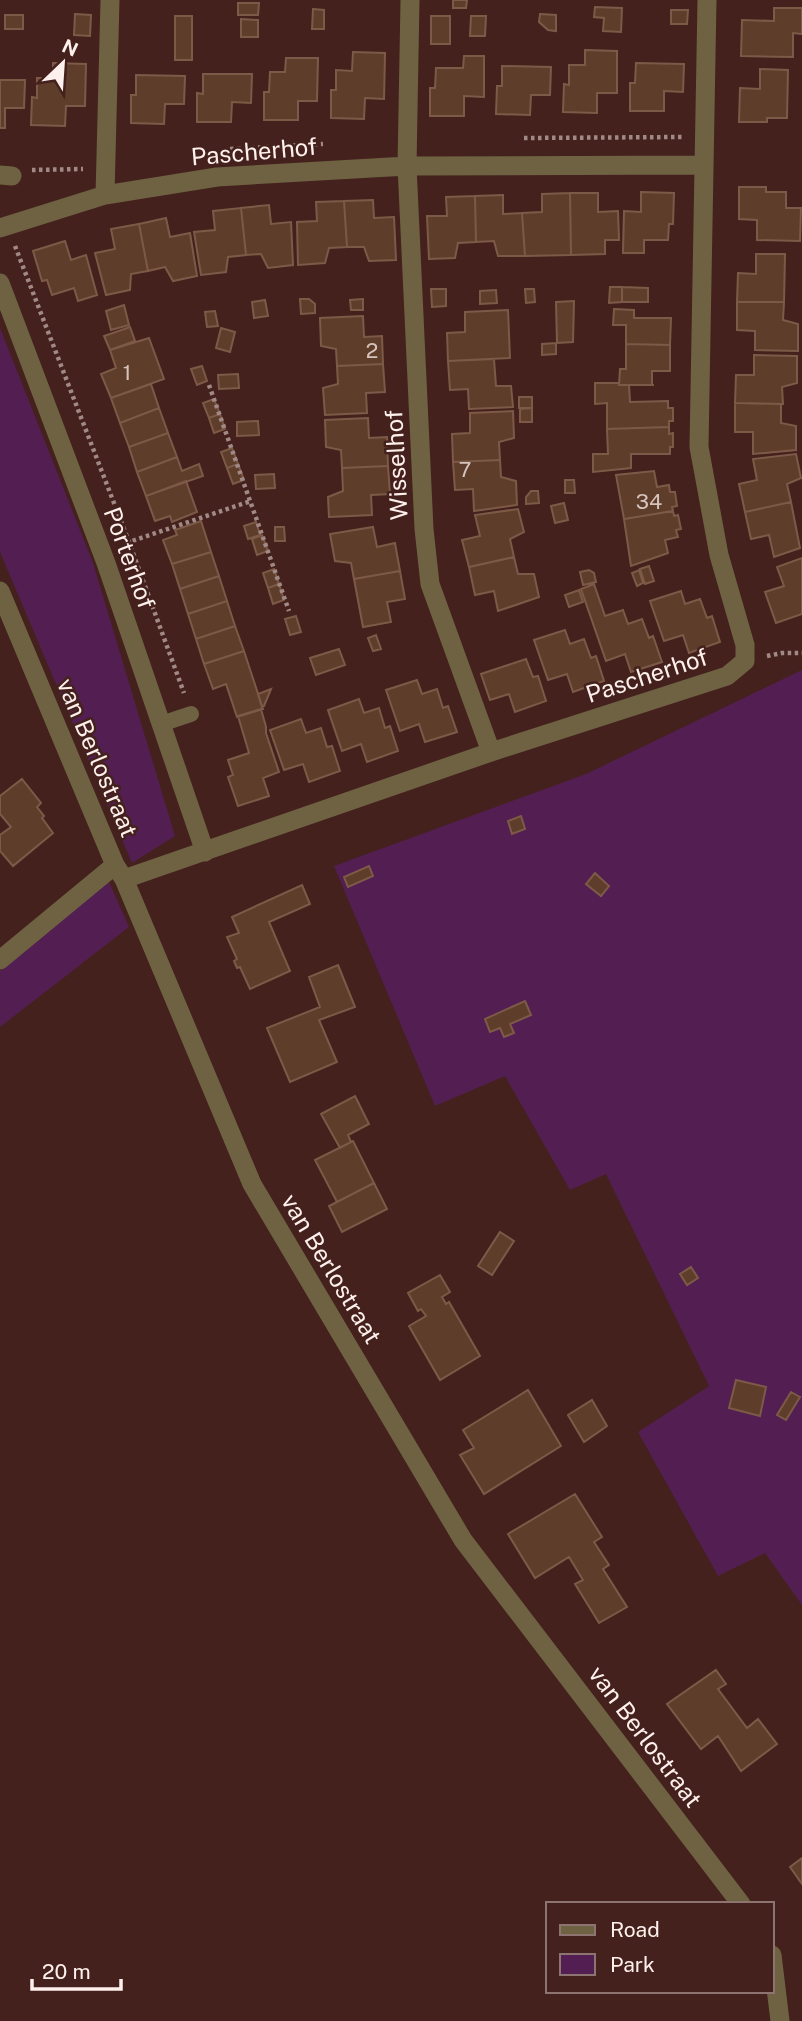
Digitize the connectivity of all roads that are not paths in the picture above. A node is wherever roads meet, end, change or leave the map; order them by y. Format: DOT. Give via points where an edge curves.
graph roads {
  1 [pos="110,0"];
  2 [pos="410,0"];
  3 [pos="707,0"];
  4 [pos="704,165"];
  5 [pos="407,166"];
  6 [pos="105,195"];
  7 [pos="4,227"];
  8 [pos="0,283"];
  9 [pos="0,591"];
  10 [pos="8,632"];
  11 [pos="191,714"];
  12 [pos="161,724"];
  13 [pos="491,752"];
  14 [pos="205,852"];
  15 [pos="120,872"];
  16 [pos="0,960"];
  17 [pos="739,1902"];
  18 [pos="774,1972"];
  19 [pos="780,2021"];
  1 -- 6 [label="street"];
  2 -- 5 [label="street"];
  3 -- 4 [label="street, Pascherhof"];
  4 -- 5 [label="street, Pascherhof"];
  4 -- 13 [label="street, Pascherhof" via="699,447 745,661 727,676"];
  5 -- 6 [label="street, Pascherhof" via="217,177"];
  5 -- 13 [label="street, Wisselhof" via="430,584"];
  6 -- 7 [label="street, Pascherhof"];
  8 -- 12 [label="street, Porterhof" via="102,552"];
  9 -- 10 [label="street, van Berlostraat"];
  10 -- 15 [label="street, van Berlostraat"];
  11 -- 12 [label="lane"];
  12 -- 14 [label="street, Porterhof"];
  13 -- 14 [label="street, Pascherhof"];
  14 -- 15 [label="street, Pascherhof"];
  15 -- 16 [label="street"];
  15 -- 17 [label="street, van Berlostraat" via="252,1184 456,1528"];
  18 -- 19 [label="street"];
}
